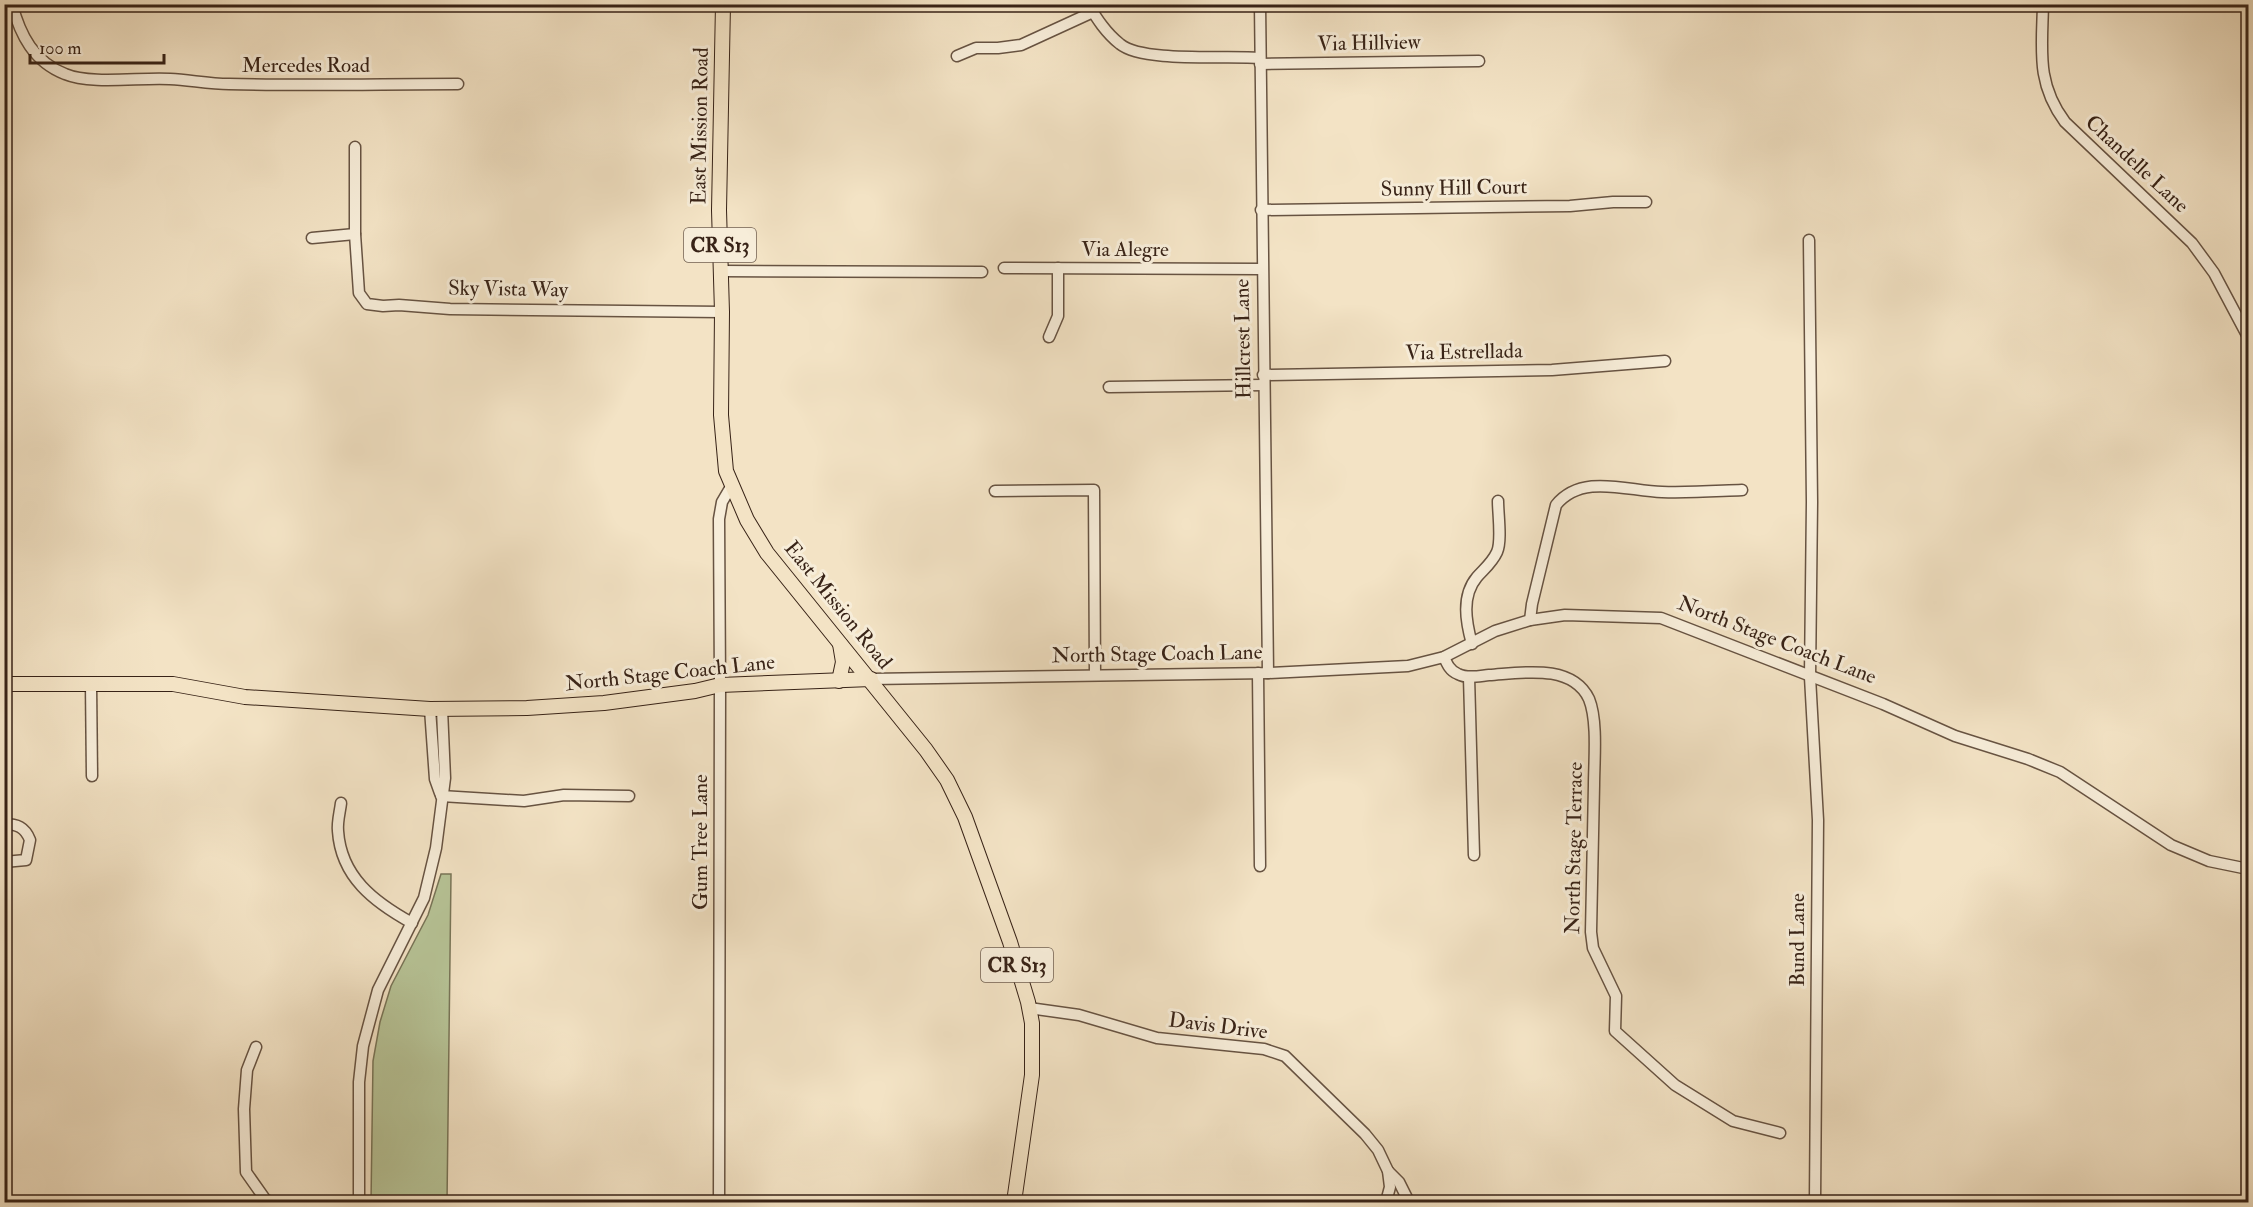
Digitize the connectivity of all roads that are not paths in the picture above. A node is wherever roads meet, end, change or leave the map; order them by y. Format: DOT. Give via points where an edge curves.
graph roads {
  1 [pos="12,4"];
  2 [pos="723,4"];
  3 [pos="1260,4"];
  4 [pos="2043,4"];
  5 [pos="1091,8"];
  6 [pos="957,56"];
  7 [pos="1260,61"];
  8 [pos="1479,61"];
  9 [pos="458,84"];
  10 [pos="355,147"];
  11 [pos="1646,202"];
  12 [pos="1261,210"];
  13 [pos="355,234"];
  14 [pos="312,238"];
  15 [pos="1809,240"];
  16 [pos="1004,268"];
  17 [pos="1058,268"];
  18 [pos="1262,269"];
  19 [pos="721,271"];
  20 [pos="982,272"];
  21 [pos="722,312"];
  22 [pos="1049,337"];
  23 [pos="2248,337"];
  24 [pos="1665,361"];
  25 [pos="1263,380"];
  26 [pos="1109,387"];
  27 [pos="732,485"];
  28 [pos="1742,490"];
  29 [pos="995,491"];
  30 [pos="1498,501"];
  31 [pos="1530,620"];
  32 [pos="839,641"];
  33 [pos="1472,644"];
  34 [pos="1443,657"];
  35 [pos="1263,673"];
  36 [pos="1095,675"];
  37 [pos="1469,677"];
  38 [pos="1810,677"];
  39 [pos="870,680"];
  40 [pos="839,681"];
  41 [pos="4,684"];
  42 [pos="91,684"];
  43 [pos="720,685"];
  44 [pos="436,709"];
  45 [pos="92,776"];
  46 [pos="441,796"];
  47 [pos="629,796"];
  48 [pos="341,803"];
  49 [pos="4,824"];
  50 [pos="1474,855"];
  51 [pos="4,862"];
  52 [pos="1260,866"];
  53 [pos="2248,869"];
  54 [pos="411,923"];
  55 [pos="1029,1008"];
  56 [pos="255,1047"];
  57 [pos="1780,1133"];
  58 [pos="1388,1171"];
  59 [pos="270,1203"];
  60 [pos="358,1203"];
  61 [pos="719,1203"];
  62 [pos="1014,1203"];
  63 [pos="1386,1203"];
  64 [pos="1409,1203"];
  65 [pos="1815,1203"];
  1 -- 9 [label="street, Mercedes Road" via="19,29 34,53 66,75 227,84"];
  2 -- 19 [label="main road, East Mission Road / CR S13"];
  3 -- 7 [label="street, Hillcrest Lane"];
  4 -- 23 [label="street, Chandelle Lane" via="2042,64 2045,86 2056,111 2192,243 2214,273"];
  5 -- 6 [label="street" via="1021,45 976,48"];
  5 -- 7 [label="street, Via Hillview" via="1099,23 1121,46 1150,55"];
  7 -- 8 [label="street, Via Hillview"];
  7 -- 12 [label="street, Hillcrest Lane"];
  10 -- 13 [label="street, Sky Vista Way"];
  11 -- 12 [label="street, Sunny Hill Court"];
  12 -- 18 [label="street, Hillcrest Lane"];
  13 -- 14 [label="street"];
  13 -- 21 [label="street, Sky Vista Way" via="359,293 367,304 450,309"];
  15 -- 38 [label="street, Bund Lane"];
  16 -- 17 [label="street"];
  17 -- 18 [label="street, Via Alegre"];
  17 -- 22 [label="street, Via Alegre" via="1058,316"];
  18 -- 25 [label="street, Hillcrest Lane"];
  19 -- 20 [label="street"];
  19 -- 21 [label="main road, East Mission Road / CR S13"];
  21 -- 27 [label="main road, East Mission Road / CR S13" via="721,415 726,471"];
  24 -- 25 [label="street, Via Estrellada" via="1552,370"];
  25 -- 26 [label="street, Via Estrellada"];
  25 -- 35 [label="street, Hillcrest Lane"];
  27 -- 32 [label="main road, East Mission Road / CR S13" via="747,520 768,553"];
  27 -- 43 [label="street, Gum Tree Lane" via="722,502 719,519"];
  28 -- 31 [label="street" via="1662,492 1603,486 1585,487 1564,496 1556,506"];
  29 -- 36 [label="street" via="1094,490"];
  30 -- 33 [label="street" via="1498,550 1468,590"];
  31 -- 33 [label="street, North Stage Coach Lane"];
  31 -- 38 [label="street, North Stage Coach Lane" via="1565,615 1661,618"];
  32 -- 39 [label="main road, East Mission Road / CR S13"];
  32 -- 40 [label="main road" via="843,662"];
  33 -- 34 [label="street, North Stage Coach Lane"];
  34 -- 35 [label="street, North Stage Coach Lane" via="1408,666"];
  34 -- 37 [label="street" via="1450,669"];
  35 -- 36 [label="street, North Stage Coach Lane"];
  35 -- 52 [label="street, Hillcrest Lane"];
  36 -- 39 [label="street, North Stage Coach Lane"];
  37 -- 50 [label="street"];
  37 -- 57 [label="street, North Stage Terrace" via="1557,673 1582,690 1589,700 1595,735 1591,932 1593,948 1616,996 1615,1031 1675,1085 1733,1120"];
  38 -- 53 [label="street, North Stage Coach Lane" via="1955,736 2060,772 2171,845 2209,861"];
  38 -- 65 [label="street, Bund Lane" via="1818,820"];
  39 -- 40 [label="main road, North Stage Coach Lane"];
  39 -- 55 [label="main road, East Mission Road / CR S13" via="947,780 965,817"];
  40 -- 43 [label="main road, North Stage Coach Lane"];
  41 -- 42 [label="main road, North Stage Coach Lane"];
  42 -- 44 [label="main road, North Stage Coach Lane" via="173,684 245,697"];
  42 -- 45 [label="street"];
  43 -- 44 [label="main road, North Stage Coach Lane" via="604,703"];
  43 -- 61 [label="street, Gum Tree Lane"];
  44 -- 46 [label="street" via="435,779"];
  46 -- 47 [label="street" via="524,801 564,795"];
  46 -- 54 [label="street" via="436,848 424,898"];
  48 -- 54 [label="street" via="338,830 344,863 365,892"];
  49 -- 51 [label="street" via="22,828 30,840 26,860"];
  54 -- 60 [label="street" via="378,990 363,1046"];
  55 -- 58 [label="street, Davis Drive" via="1079,1015 1157,1038 1264,1049 1285,1056 1365,1134"];
  55 -- 62 [label="main road, East Mission Road / CR S13" via="1032,1075"];
  56 -- 59 [label="street" via="244,1108 246,1172"];
  58 -- 63 [label="street"];
  58 -- 64 [label="street, Davis Drive" via="1400,1182"];
}
